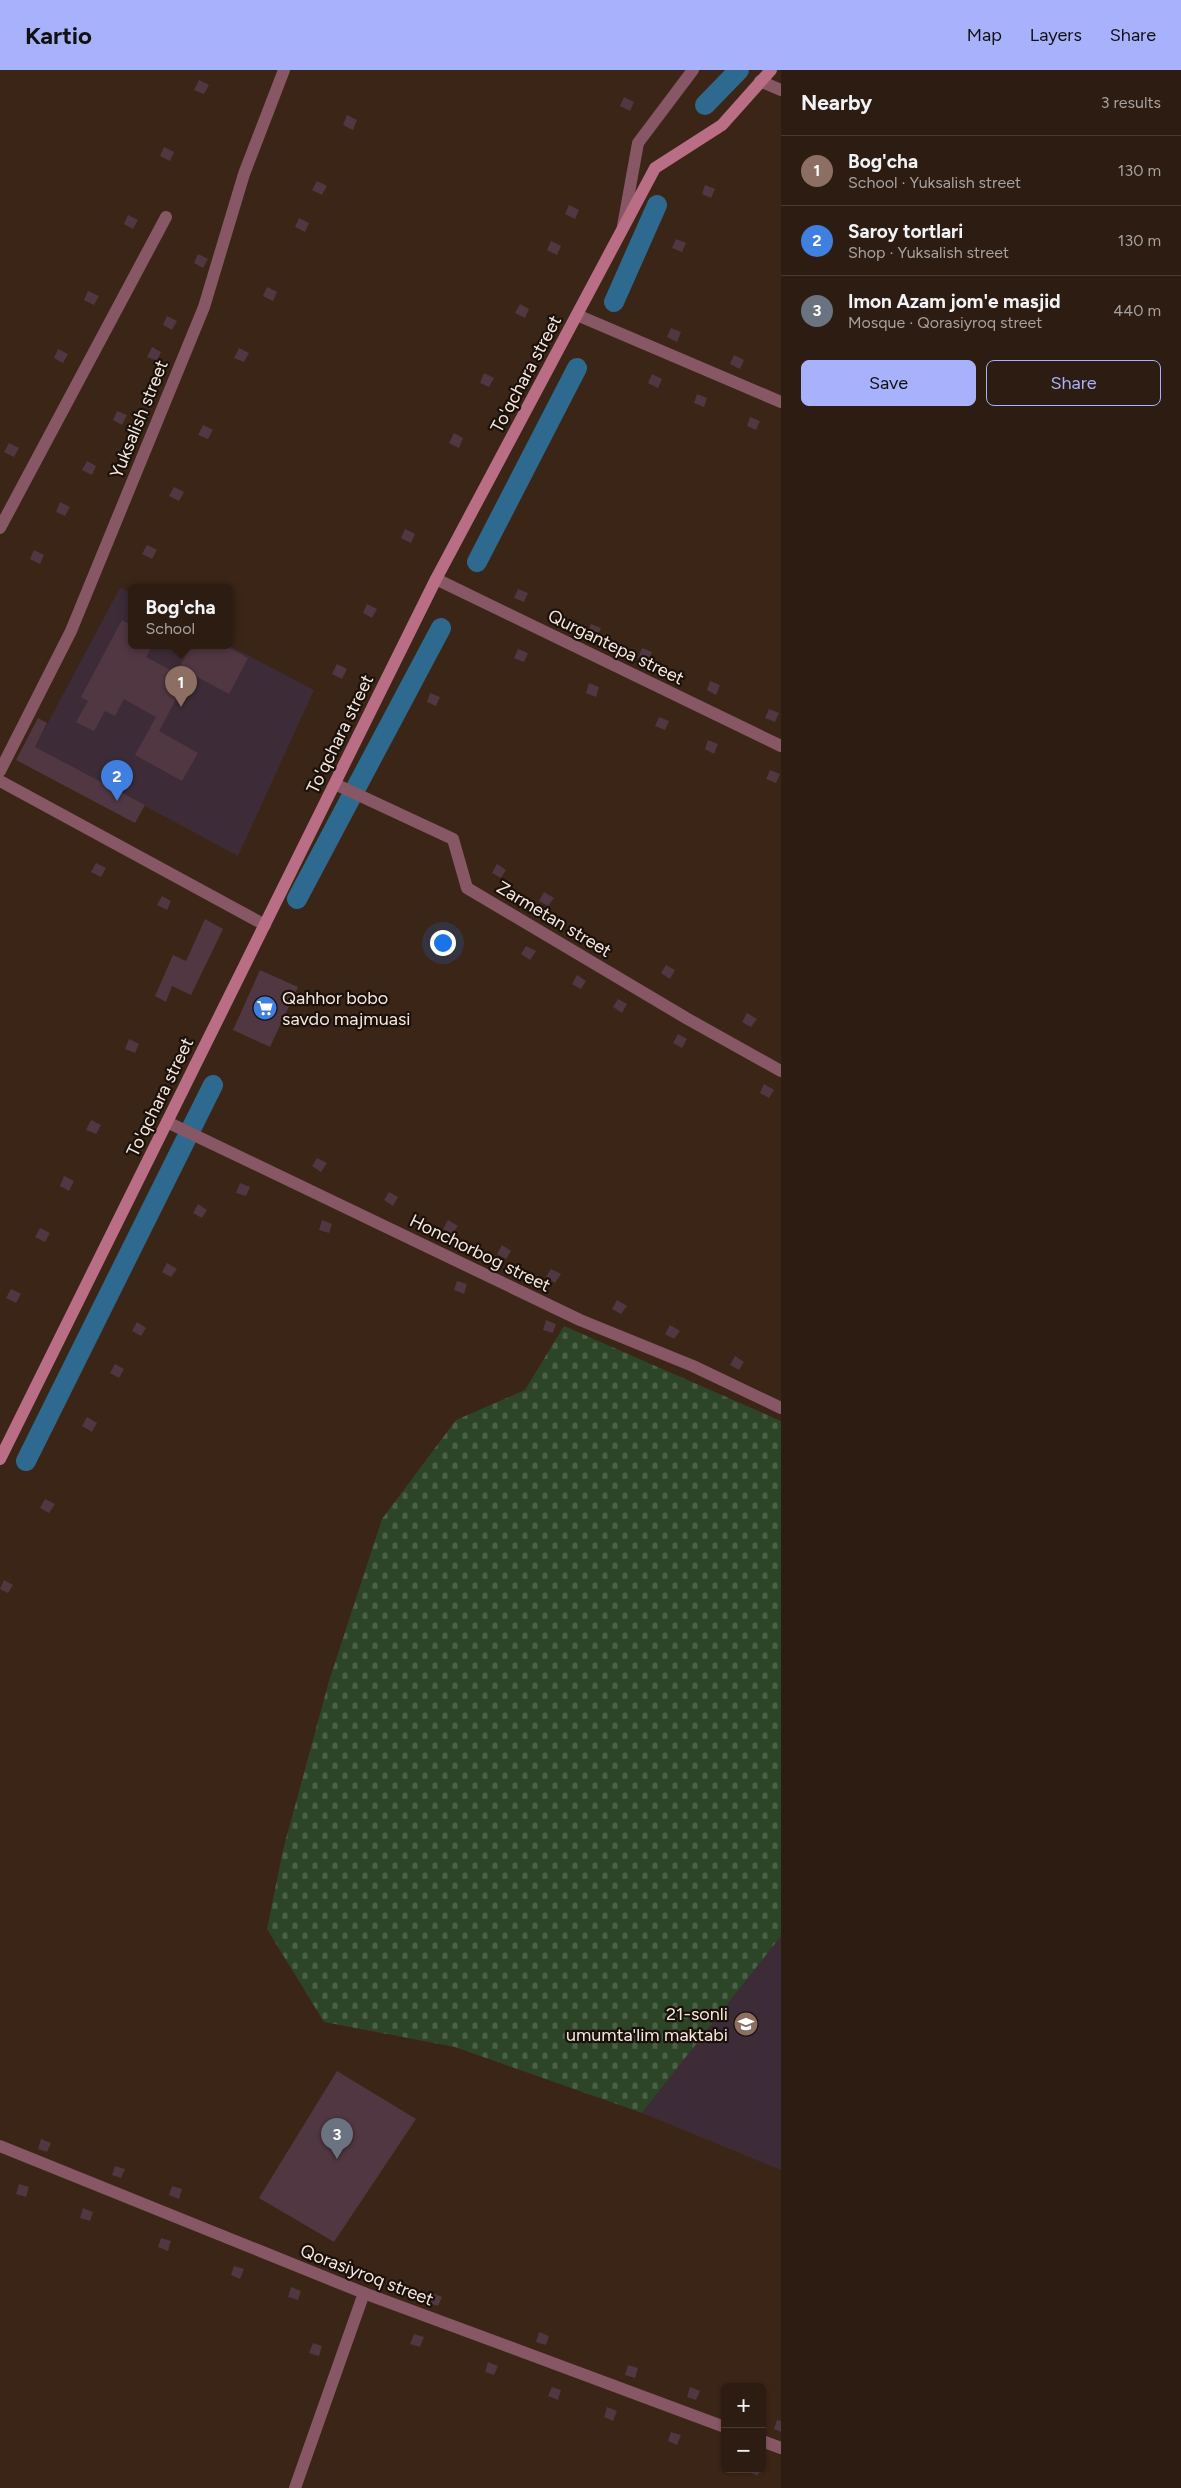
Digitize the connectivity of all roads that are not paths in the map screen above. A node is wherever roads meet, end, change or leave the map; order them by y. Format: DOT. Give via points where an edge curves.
graph roads {
  1 [pos="284,70"];
  2 [pos="692,70"];
  3 [pos="771,70"];
  4 [pos="760,81"];
  5 [pos="781,90"];
  6 [pos="166,217"];
  7 [pos="622,231"];
  8 [pos="577,315"];
  9 [pos="781,402"];
  10 [pos="0,528"];
  11 [pos="436,579"];
  12 [pos="781,746"];
  13 [pos="0,770"];
  14 [pos="0,782"];
  15 [pos="334,784"];
  16 [pos="265,925"];
  17 [pos="781,1071"];
  18 [pos="167,1122"];
  19 [pos="781,1408"];
  20 [pos="0,1459"];
  21 [pos="0,2146"];
  22 [pos="364,2293"];
  23 [pos="721,2426"];
  24 [pos="766,2442"];
  25 [pos="781,2448"];
  26 [pos="295,2488"];
  1 -- 13 [label="street, Yuksalish street" via="244,174 200,316 70,631"];
  2 -- 7 [label="street" via="638,143"];
  3 -- 4 [label="street, To'qchara street"];
  4 -- 5 [label="street"];
  4 -- 7 [label="street, To'qchara street" via="722,125 655,168"];
  6 -- 10 [label="street"];
  7 -- 8 [label="street, To'qchara street"];
  8 -- 9 [label="street"];
  8 -- 11 [label="street, To'qchara street"];
  11 -- 12 [label="street, Qurgantepa street"];
  11 -- 15 [label="street, To'qchara street"];
  14 -- 16 [label="street"];
  15 -- 16 [label="street, To'qchara street"];
  15 -- 17 [label="street, Zarmetan street" via="453,839 467,888"];
  16 -- 18 [label="street, To'qchara street"];
  18 -- 19 [label="street, Honchorbog street" via="580,1320 693,1366"];
  18 -- 20 [label="street, To'qchara street"];
  21 -- 22 [label="street, Qorasiyroq street"];
  22 -- 23 [label="street, Qorasiyroq street"];
  22 -- 26 [label="street"];
  24 -- 25 [label="street"];
}
